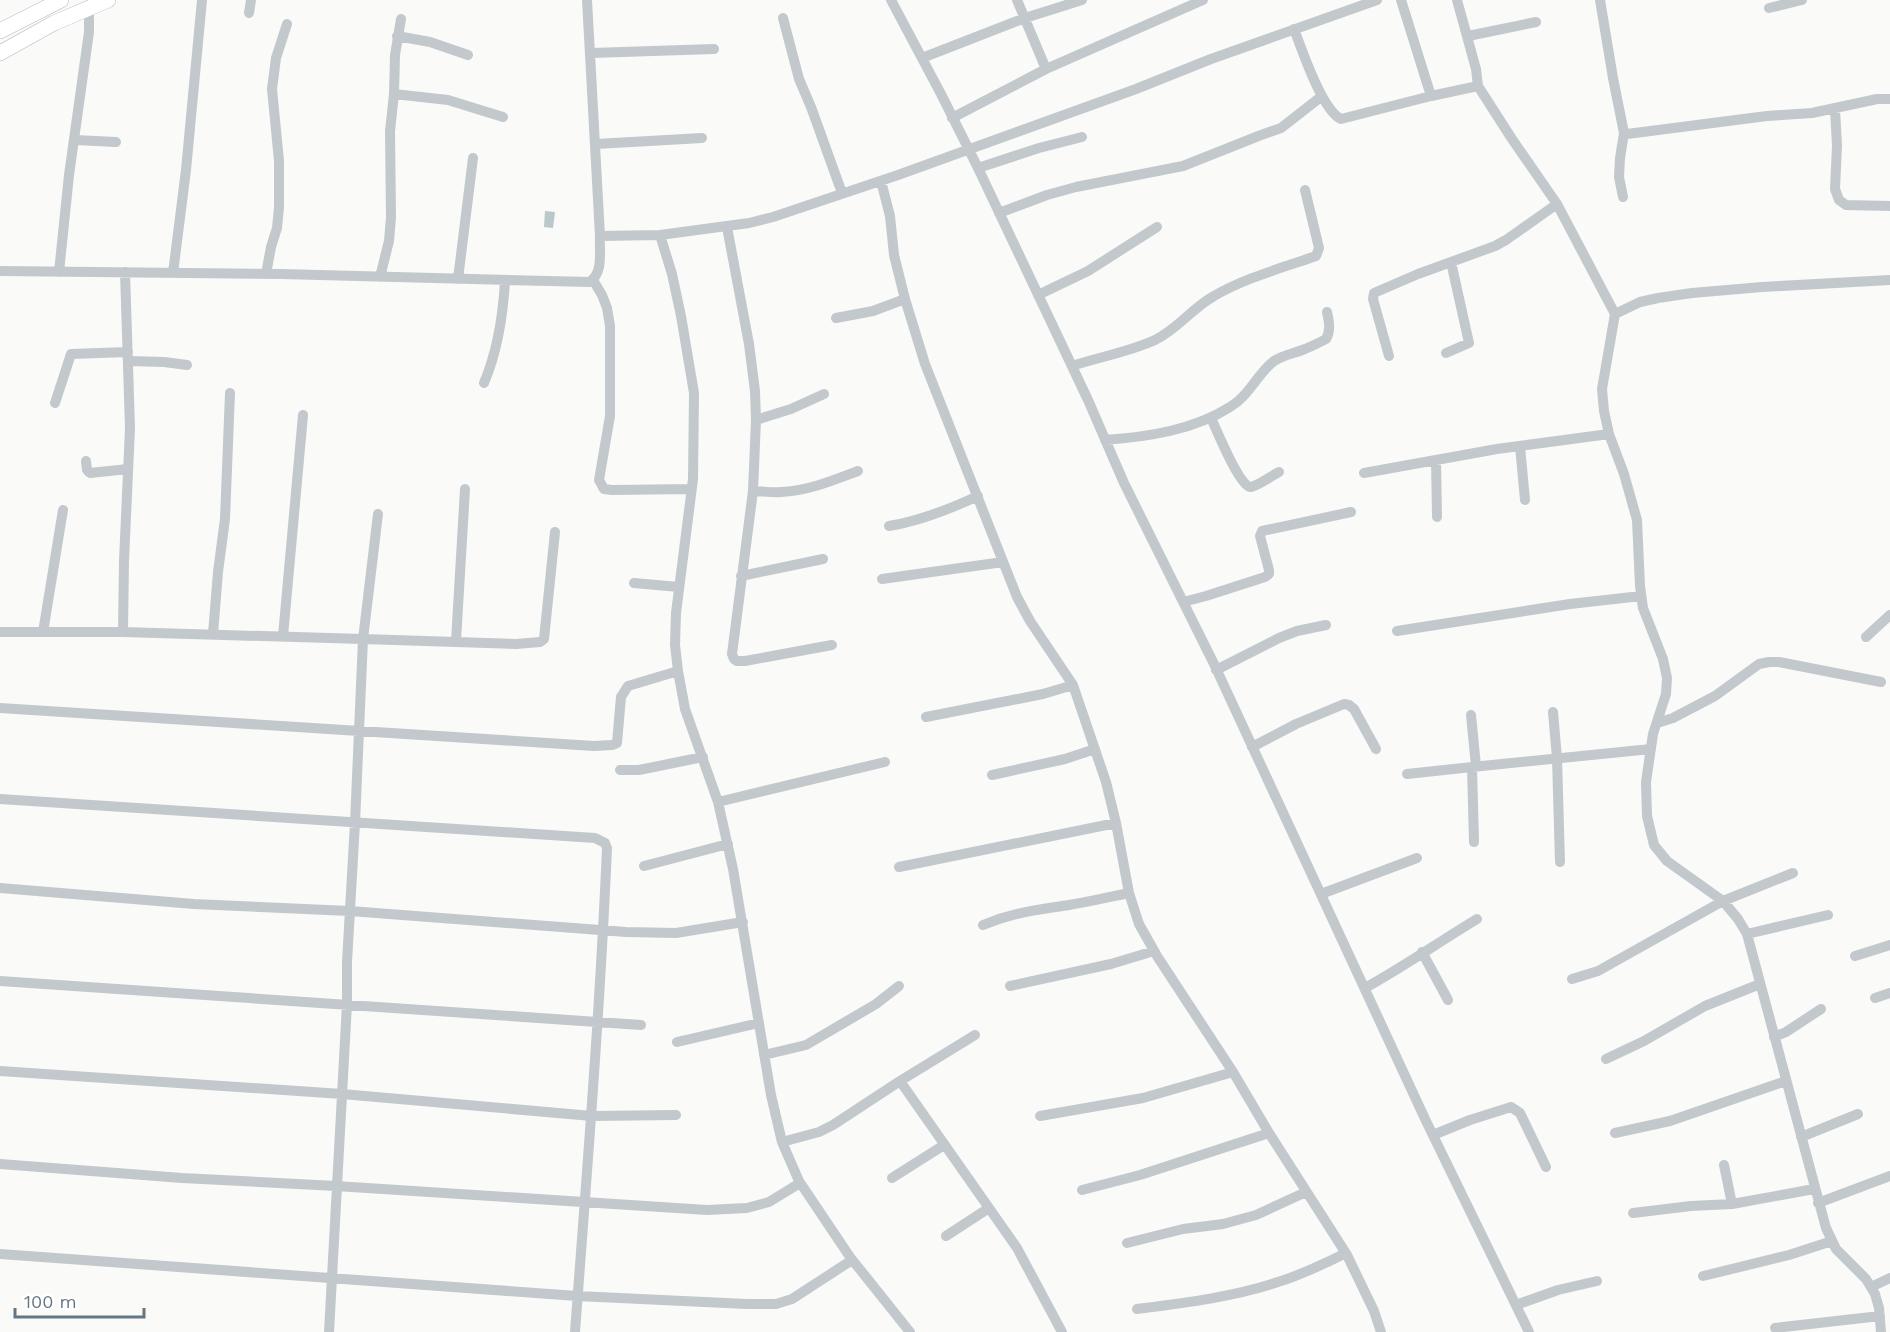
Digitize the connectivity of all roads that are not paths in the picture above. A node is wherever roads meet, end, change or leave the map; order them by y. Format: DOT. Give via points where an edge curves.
graph roads {
  1 [pos="61,0"];
  2 [pos="108,0"];
  3 [pos="202,0"];
  4 [pos="251,0"];
  5 [pos="587,0"];
  6 [pos="891,0"];
  7 [pos="1017,0"];
  8 [pos="1082,0"];
  9 [pos="1203,0"];
  10 [pos="1377,0"];
  11 [pos="1401,0"];
  12 [pos="1457,0"];
  13 [pos="1600,0"];
  14 [pos="1802,0"];
  15 [pos="1769,8"];
  16 [pos="89,9"];
  17 [pos="249,13"];
  18 [pos="783,18"];
  19 [pos="1025,18"];
  20 [pos="401,19"];
  21 [pos="1536,22"];
  22 [pos="287,24"];
  23 [pos="1294,29"];
  24 [pos="0,31"];
  25 [pos="397,36"];
  26 [pos="1468,36"];
  27 [pos="714,49"];
  28 [pos="0,53"];
  29 [pos="591,53"];
  30 [pos="468,55"];
  31 [pos="922,58"];
  32 [pos="1046,69"];
  33 [pos="1478,86"];
  34 [pos="394,94"];
  35 [pos="1322,96"];
  36 [pos="1431,96"];
  37 [pos="1890,99"];
  38 [pos="1835,109"];
  39 [pos="503,117"];
  40 [pos="952,118"];
  41 [pos="1624,133"];
  42 [pos="1082,137"];
  43 [pos="702,138"];
  44 [pos="75,140"];
  45 [pos="117,142"];
  46 [pos="596,144"];
  47 [pos="967,149"];
  48 [pos="473,158"];
  49 [pos="978,168"];
  50 [pos="881,182"];
  51 [pos="1305,190"];
  52 [pos="842,193"];
  53 [pos="1623,197"];
  54 [pos="1557,204"];
  55 [pos="1890,206"];
  56 [pos="999,213"];
  57 [pos="727,227"];
  58 [pos="1157,227"];
  59 [pos="660,235"];
  60 [pos="600,236"];
  61 [pos="1451,262"];
  62 [pos="0,271"];
  63 [pos="58,272"];
  64 [pos="125,272"];
  65 [pos="173,273"];
  66 [pos="266,274"];
  67 [pos="380,277"];
  68 [pos="458,279"];
  69 [pos="593,280"];
  70 [pos="1890,280"];
  71 [pos="505,281"];
  72 [pos="1038,295"];
  73 [pos="905,299"];
  74 [pos="1327,312"];
  75 [pos="1615,314"];
  76 [pos="836,318"];
  77 [pos="1446,353"];
  78 [pos="1389,356"];
  79 [pos="128,357"];
  80 [pos="187,365"];
  81 [pos="1072,366"];
  82 [pos="484,383"];
  83 [pos="230,393"];
  84 [pos="824,394"];
  85 [pos="55,403"];
  86 [pos="303,416"];
  87 [pos="1211,418"];
  88 [pos="756,420"];
  89 [pos="1609,434"];
  90 [pos="1105,440"];
  91 [pos="1520,446"];
  92 [pos="1436,460"];
  93 [pos="86,461"];
  94 [pos="128,469"];
  95 [pos="858,471"];
  96 [pos="1279,472"];
  97 [pos="1364,473"];
  98 [pos="465,489"];
  99 [pos="692,489"];
  100 [pos="753,491"];
  101 [pos="978,496"];
  102 [pos="1525,500"];
  103 [pos="63,510"];
  104 [pos="1351,512"];
  105 [pos="378,513"];
  106 [pos="1437,517"];
  107 [pos="889,526"];
  108 [pos="555,532"];
  109 [pos="823,559"];
  110 [pos="1003,562"];
  111 [pos="741,576"];
  112 [pos="882,579"];
  113 [pos="634,583"];
  114 [pos="679,587"];
  115 [pos="1641,596"];
  116 [pos="1184,602"];
  117 [pos="1890,615"];
  118 [pos="1326,625"];
  119 [pos="1397,631"];
  120 [pos="0,632"];
  121 [pos="43,632"];
  122 [pos="123,632"];
  123 [pos="213,634"];
  124 [pos="283,636"];
  125 [pos="1866,637"];
  126 [pos="363,639"];
  127 [pos="456,641"];
  128 [pos="832,645"];
  129 [pos="1216,670"];
  130 [pos="678,671"];
  131 [pos="1881,682"];
  132 [pos="1073,685"];
  133 [pos="0,708"];
  134 [pos="1553,712"];
  135 [pos="1471,715"];
  136 [pos="926,717"];
  137 [pos="1657,723"];
  138 [pos="360,732"];
  139 [pos="1252,747"];
  140 [pos="1376,748"];
  141 [pos="1095,749"];
  142 [pos="1651,749"];
  143 [pos="702,757"];
  144 [pos="1557,758"];
  145 [pos="885,762"];
  146 [pos="1474,767"];
  147 [pos="620,770"];
  148 [pos="1407,774"];
  149 [pos="992,775"];
  150 [pos="0,799"];
  151 [pos="718,802"];
  152 [pos="355,823"];
  153 [pos="1116,823"];
  154 [pos="1474,842"];
  155 [pos="728,844"];
  156 [pos="1417,858"];
  157 [pos="1560,862"];
  158 [pos="644,866"];
  159 [pos="899,867"];
  160 [pos="1793,873"];
  161 [pos="0,888"];
  162 [pos="1129,893"];
  163 [pos="1321,894"];
  164 [pos="1723,901"];
  165 [pos="350,911"];
  166 [pos="1828,915"];
  167 [pos="1477,919"];
  168 [pos="743,922"];
  169 [pos="983,925"];
  170 [pos="603,930"];
  171 [pos="1747,934"];
  172 [pos="1890,945"];
  173 [pos="1154,951"];
  174 [pos="1422,952"];
  175 [pos="1855,956"];
  176 [pos="1572,979"];
  177 [pos="0,981"];
  178 [pos="1760,984"];
  179 [pos="899,986"];
  180 [pos="1010,986"];
  181 [pos="1365,988"];
  182 [pos="1890,993"];
  183 [pos="1875,998"];
  184 [pos="1448,1000"];
  185 [pos="347,1004"];
  186 [pos="1821,1009"];
  187 [pos="596,1021"];
  188 [pos="759,1023"];
  189 [pos="641,1025"];
  190 [pos="975,1035"];
  191 [pos="1774,1037"];
  192 [pos="677,1042"];
  193 [pos="764,1055"];
  194 [pos="1606,1059"];
  195 [pos="0,1071"];
  196 [pos="1233,1072"];
  197 [pos="900,1081"];
  198 [pos="1786,1081"];
  199 [pos="342,1094"];
  200 [pos="1858,1114"];
  201 [pos="676,1115"];
  202 [pos="592,1116"];
  203 [pos="1040,1116"];
  204 [pos="1269,1133"];
  205 [pos="1615,1133"];
  206 [pos="1432,1135"];
  207 [pos="1801,1137"];
  208 [pos="782,1142"];
  209 [pos="945,1145"];
  210 [pos="0,1164"];
  211 [pos="1724,1165"];
  212 [pos="1546,1167"];
  213 [pos="1890,1176"];
  214 [pos="892,1178"];
  215 [pos="800,1183"];
  216 [pos="336,1186"];
  217 [pos="1814,1189"];
  218 [pos="1082,1190"];
  219 [pos="1306,1192"];
  220 [pos="585,1203"];
  221 [pos="1818,1203"];
  222 [pos="1732,1204"];
  223 [pos="989,1208"];
  224 [pos="1633,1213"];
  225 [pos="946,1236"];
  226 [pos="1832,1240"];
  227 [pos="1127,1243"];
  228 [pos="1346,1253"];
  229 [pos="0,1254"];
  230 [pos="852,1260"];
  231 [pos="1703,1276"];
  232 [pos="332,1277"];
  233 [pos="1890,1278"];
  234 [pos="1598,1281"];
  235 [pos="1871,1287"];
  236 [pos="577,1296"];
  237 [pos="1516,1305"];
  238 [pos="1137,1309"];
  239 [pos="1880,1316"];
  240 [pos="1775,1328"];
  241 [pos="1377,1331"];
  242 [pos="329,1332"];
  243 [pos="574,1332"];
  244 [pos="910,1332"];
  245 [pos="1062,1332"];
  246 [pos="1529,1332"];
  247 [pos="1881,1332"];
  1 -- 24 [label="main road"];
  2 -- 16 [label="main road"];
  3 -- 65 [label="street"];
  4 -- 17 [label="street"];
  5 -- 29 [label="street"];
  6 -- 31 [label="street"];
  7 -- 19 [label="street"];
  8 -- 19 [label="street"];
  9 -- 32 [label="street"];
  10 -- 23 [label="street"];
  11 -- 36 [label="street"];
  12 -- 26 [label="street"];
  13 -- 41 [label="street"];
  14 -- 15 [label="street"];
  16 -- 28 [label="main road"];
  16 -- 44 [label="street"];
  18 -- 52 [label="street" via="799,79"];
  19 -- 31 [label="street"];
  19 -- 32 [label="street"];
  20 -- 25 [label="street"];
  21 -- 26 [label="street"];
  22 -- 66 [label="street" via="276,58 272,89 279,207"];
  23 -- 35 [label="street"];
  23 -- 47 [label="street"];
  25 -- 30 [label="street"];
  25 -- 34 [label="street"];
  26 -- 33 [label="street"];
  27 -- 29 [label="street"];
  29 -- 46 [label="street"];
  31 -- 40 [label="street"];
  32 -- 40 [label="street"];
  33 -- 36 [label="street"];
  33 -- 54 [label="street"];
  34 -- 39 [label="street" via="448,100"];
  34 -- 67 [label="street" via="390,131 391,217"];
  35 -- 36 [label="street" via="1341,119"];
  35 -- 56 [label="street" via="1281,128 1183,166 1076,187"];
  37 -- 38 [label="street"];
  38 -- 41 [label="street"];
  38 -- 55 [label="street" via="1835,189 1839,200 1846,204"];
  40 -- 47 [label="street"];
  41 -- 53 [label="street" via="1619,177"];
  42 -- 49 [label="street"];
  43 -- 46 [label="street"];
  44 -- 45 [label="street"];
  44 -- 63 [label="street"];
  46 -- 60 [label="street"];
  47 -- 49 [label="street"];
  47 -- 50 [label="street"];
  48 -- 68 [label="street"];
  49 -- 56 [label="street"];
  50 -- 52 [label="street"];
  50 -- 73 [label="street"];
  51 -- 81 [label="street" via="1319,248 1316,256 1214,296 1153,341"];
  52 -- 57 [label="street" via="773,217"];
  54 -- 61 [label="street" via="1506,240"];
  54 -- 75 [label="street"];
  56 -- 72 [label="street"];
  57 -- 59 [label="street"];
  57 -- 88 [label="street" via="749,344"];
  58 -- 72 [label="street" via="1088,271"];
  59 -- 60 [label="street"];
  59 -- 99 [label="street" via="672,274 694,393"];
  60 -- 69 [label="street" via="598,271"];
  61 -- 77 [label="street" via="1469,343"];
  61 -- 78 [label="street" via="1374,293"];
  62 -- 63 [label="street"];
  63 -- 64 [label="street"];
  64 -- 65 [label="street"];
  64 -- 79 [label="street"];
  65 -- 66 [label="street"];
  66 -- 67 [label="street"];
  67 -- 68 [label="street"];
  68 -- 71 [label="street"];
  69 -- 71 [label="street"];
  69 -- 99 [label="street" via="607,308 610,326 610,416 601,486 612,490"];
  70 -- 75 [label="street" via="1670,296 1640,302"];
  71 -- 82 [label="street" via="500,330"];
  72 -- 81 [label="street"];
  73 -- 76 [label="street" via="873,311"];
  73 -- 101 [label="street" via="925,364"];
  74 -- 87 [label="street" via="1330,325 1326,339 1276,360 1246,394"];
  75 -- 89 [label="street" via="1602,389"];
  79 -- 80 [label="street"];
  79 -- 85 [label="street" via="71,354"];
  79 -- 94 [label="street"];
  81 -- 90 [label="street"];
  83 -- 123 [label="street" via="225,519"];
  84 -- 88 [label="street"];
  86 -- 124 [label="street"];
  87 -- 90 [label="street" via="1155,433"];
  87 -- 96 [label="street" via="1247,487"];
  88 -- 100 [label="street"];
  89 -- 91 [label="street"];
  89 -- 115 [label="street" via="1637,520"];
  90 -- 116 [label="street"];
  91 -- 92 [label="street"];
  91 -- 102 [label="street"];
  92 -- 97 [label="street"];
  92 -- 106 [label="street"];
  93 -- 94 [label="street" via="90,472"];
  94 -- 122 [label="street"];
  95 -- 100 [label="street" via="803,489"];
  98 -- 127 [label="street"];
  99 -- 114 [label="street"];
  100 -- 111 [label="street"];
  101 -- 107 [label="street" via="917,520"];
  101 -- 110 [label="street"];
  103 -- 121 [label="street"];
  104 -- 116 [label="street" via="1263,531 1260,536 1269,574"];
  105 -- 126 [label="street"];
  108 -- 127 [label="street" via="544,639 534,644"];
  109 -- 111 [label="street"];
  110 -- 112 [label="street"];
  110 -- 132 [label="street" via="1030,621"];
  111 -- 128 [label="street" via="734,659 746,661"];
  113 -- 114 [label="street"];
  114 -- 130 [label="street" via="675,645"];
  115 -- 119 [label="street"];
  115 -- 137 [label="street" via="1667,678"];
  116 -- 129 [label="street"];
  117 -- 125 [label="street"];
  118 -- 129 [label="street" via="1279,638"];
  120 -- 121 [label="street"];
  121 -- 122 [label="street"];
  122 -- 123 [label="street"];
  123 -- 124 [label="street"];
  124 -- 126 [label="street"];
  126 -- 127 [label="street"];
  126 -- 138 [label="street"];
  129 -- 139 [label="street"];
  130 -- 138 [label="street" via="628,686 621,697 617,742 612,745"];
  130 -- 143 [label="street" via="685,709"];
  131 -- 137 [label="street" via="1769,662 1759,664 1715,696"];
  132 -- 136 [label="street"];
  132 -- 141 [label="street"];
  133 -- 138 [label="street"];
  134 -- 144 [label="street"];
  135 -- 146 [label="street"];
  137 -- 142 [label="street"];
  138 -- 152 [label="street"];
  139 -- 140 [label="street" via="1344,704 1354,709"];
  139 -- 163 [label="street"];
  141 -- 149 [label="street"];
  141 -- 153 [label="street"];
  142 -- 144 [label="street"];
  142 -- 164 [label="street" via="1646,782 1647,816 1654,845 1667,861"];
  143 -- 147 [label="street"];
  143 -- 151 [label="street"];
  144 -- 146 [label="street"];
  144 -- 157 [label="street"];
  145 -- 151 [label="street"];
  146 -- 148 [label="street"];
  146 -- 154 [label="street"];
  150 -- 152 [label="street"];
  151 -- 155 [label="street"];
  152 -- 165 [label="street"];
  152 -- 170 [label="street" via="595,838 605,843 607,849"];
  153 -- 159 [label="street"];
  153 -- 162 [label="street"];
  155 -- 158 [label="street"];
  155 -- 168 [label="street"];
  156 -- 163 [label="street"];
  160 -- 164 [label="street"];
  161 -- 165 [label="street" via="194,904"];
  162 -- 169 [label="street" via="1029,910"];
  162 -- 173 [label="street" via="1139,924"];
  163 -- 181 [label="street"];
  164 -- 171 [label="street"];
  164 -- 176 [label="street" via="1598,971"];
  165 -- 170 [label="street"];
  165 -- 185 [label="street"];
  166 -- 171 [label="street"];
  167 -- 174 [label="street"];
  168 -- 170 [label="street" via="676,933"];
  168 -- 188 [label="street"];
  170 -- 187 [label="street"];
  171 -- 178 [label="street"];
  172 -- 175 [label="street"];
  173 -- 180 [label="street"];
  173 -- 196 [label="street"];
  174 -- 181 [label="street"];
  174 -- 184 [label="street"];
  177 -- 185 [label="street"];
  178 -- 191 [label="street"];
  178 -- 194 [label="street" via="1705,1005"];
  179 -- 193 [label="street" via="806,1045"];
  181 -- 206 [label="street"];
  182 -- 183 [label="street"];
  185 -- 187 [label="street"];
  185 -- 199 [label="street"];
  186 -- 191 [label="street"];
  187 -- 189 [label="street"];
  187 -- 202 [label="street"];
  188 -- 192 [label="street"];
  188 -- 193 [label="street"];
  190 -- 197 [label="street"];
  191 -- 198 [label="street"];
  193 -- 208 [label="street"];
  195 -- 199 [label="street"];
  196 -- 203 [label="street" via="1143,1098"];
  196 -- 204 [label="street"];
  197 -- 208 [label="street" via="833,1125"];
  197 -- 209 [label="street"];
  198 -- 205 [label="street" via="1670,1121"];
  198 -- 207 [label="street"];
  199 -- 202 [label="street"];
  199 -- 216 [label="street"];
  200 -- 207 [label="street"];
  201 -- 202 [label="street"];
  202 -- 220 [label="street"];
  204 -- 218 [label="street"];
  204 -- 219 [label="street"];
  206 -- 212 [label="street" via="1511,1107 1520,1113"];
  206 -- 237 [label="street"];
  207 -- 217 [label="street"];
  208 -- 215 [label="street"];
  209 -- 214 [label="street"];
  209 -- 223 [label="street"];
  210 -- 216 [label="street"];
  211 -- 222 [label="street"];
  213 -- 221 [label="street"];
  215 -- 220 [label="street" via="769,1202 747,1208 707,1210"];
  215 -- 230 [label="street"];
  216 -- 220 [label="street"];
  216 -- 232 [label="street"];
  217 -- 221 [label="street"];
  217 -- 222 [label="street"];
  219 -- 227 [label="street" via="1256,1215"];
  219 -- 228 [label="street"];
  220 -- 236 [label="street"];
  221 -- 226 [label="street"];
  222 -- 224 [label="street"];
  223 -- 225 [label="street"];
  223 -- 245 [label="street" via="1017,1248"];
  226 -- 231 [label="street"];
  226 -- 235 [label="street"];
  228 -- 238 [label="street" via="1276,1283"];
  228 -- 241 [label="street" via="1374,1311"];
  229 -- 232 [label="street"];
  230 -- 236 [label="street" via="792,1299 776,1304"];
  230 -- 244 [label="street"];
  232 -- 236 [label="street"];
  232 -- 242 [label="street"];
  233 -- 235 [label="street"];
  234 -- 237 [label="street"];
  235 -- 239 [label="street"];
  236 -- 243 [label="street"];
  237 -- 246 [label="street"];
  239 -- 240 [label="street"];
  239 -- 247 [label="street"];
}
